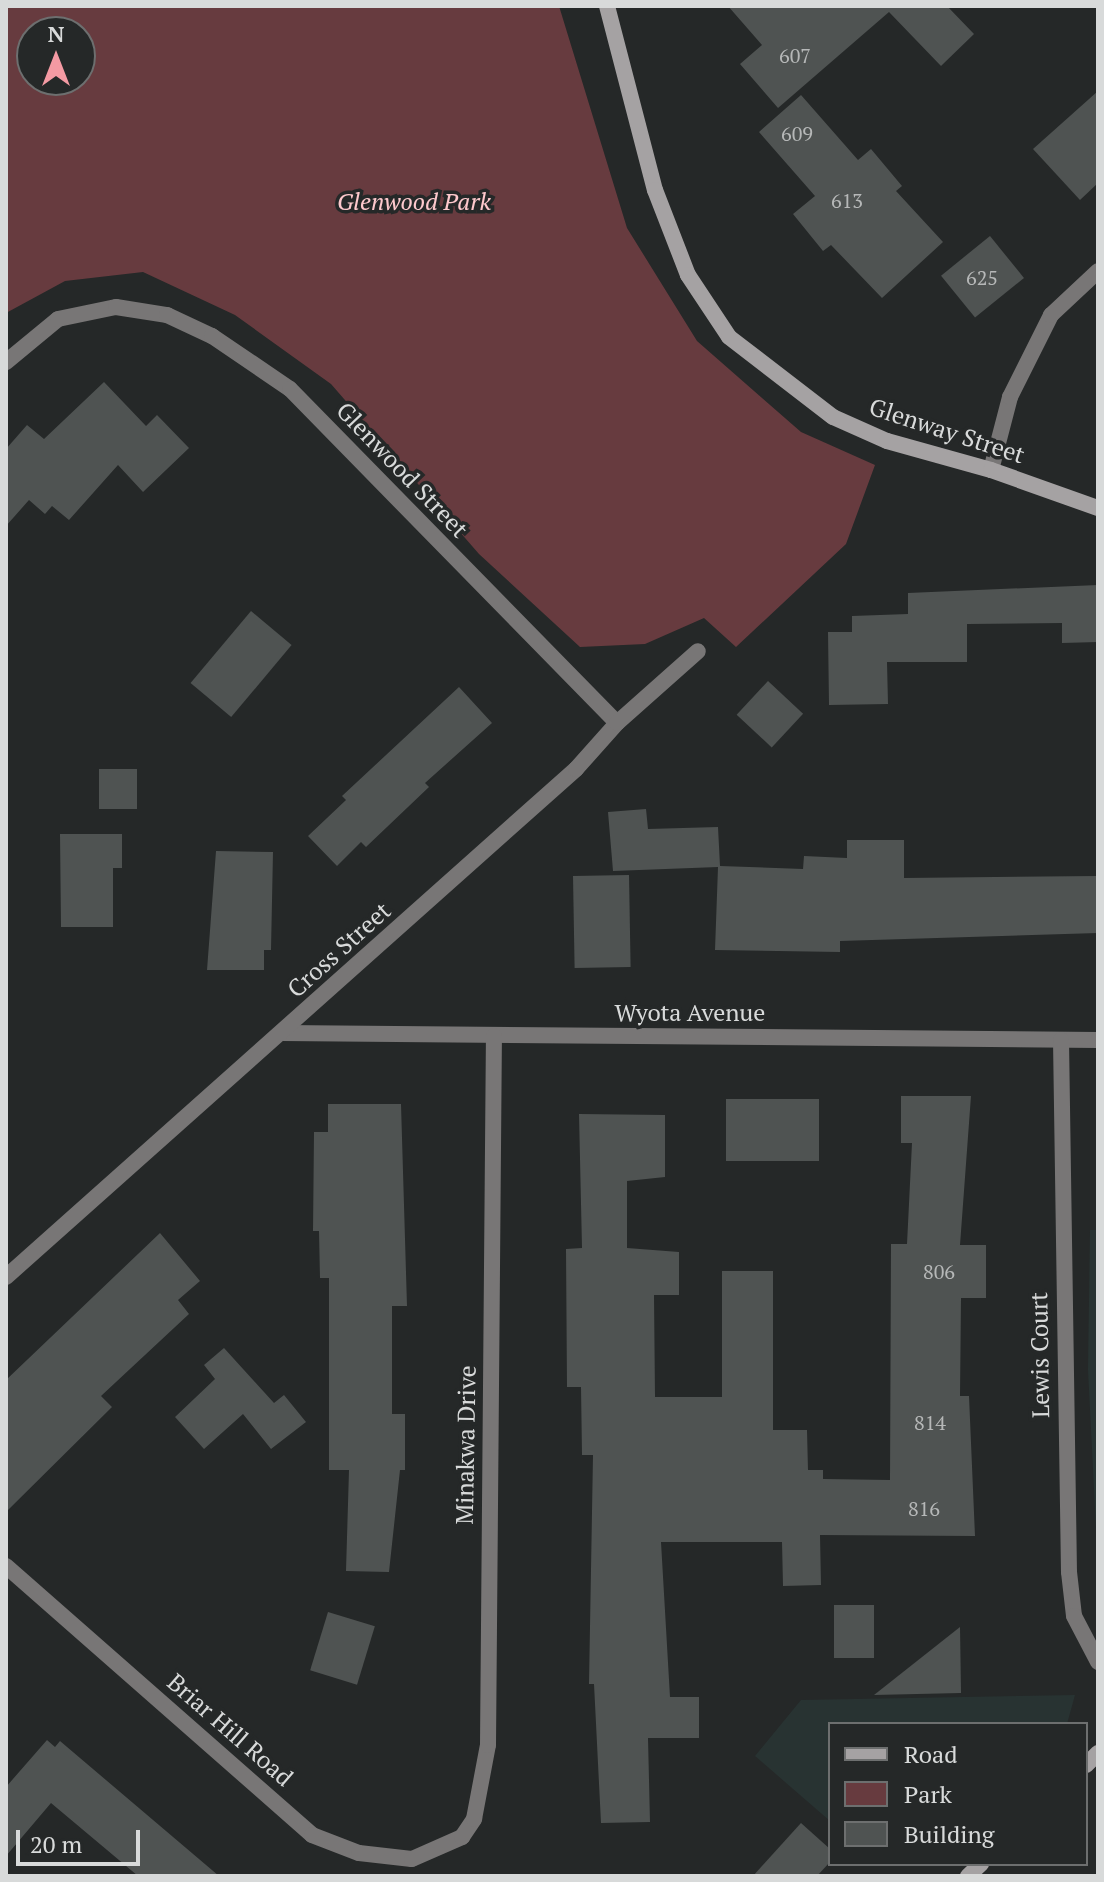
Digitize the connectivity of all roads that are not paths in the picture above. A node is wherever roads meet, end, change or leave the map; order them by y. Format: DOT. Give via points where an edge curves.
graph roads {
  1 [pos="607,6"];
  2 [pos="1098,271"];
  3 [pos="6,362"];
  4 [pos="991,470"];
  5 [pos="1098,508"];
  6 [pos="698,651"];
  7 [pos="617,723"];
  8 [pos="282,1033"];
  9 [pos="494,1036"];
  10 [pos="1061,1040"];
  11 [pos="1098,1040"];
  12 [pos="6,1277"];
  13 [pos="6,1566"];
  14 [pos="1098,1662"];
  15 [pos="453,1844"];
  1 -- 4 [label="street, Glenway Street" via="655,190 688,275 729,337 833,417 887,441"];
  2 -- 4 [label="street" via="1051,315 1010,397"];
  3 -- 7 [label="street, Glenwood Street" via="58,319 116,307 167,315 212,336 290,389"];
  4 -- 5 [label="street, Glenway Street"];
  6 -- 7 [label="street, Cross Street"];
  7 -- 8 [label="street, Cross Street" via="576,769"];
  8 -- 9 [label="street, Wyota Avenue"];
  8 -- 12 [label="street, Cross Street"];
  9 -- 10 [label="street, Wyota Avenue"];
  9 -- 15 [label="street, Minakwa Drive" via="488,1745 474,1819"];
  10 -- 11 [label="street, Wyota Avenue"];
  10 -- 14 [label="street, Lewis Court" via="1069,1572 1074,1616"];
  13 -- 15 [label="street, Briar Hill Road" via="312,1835 359,1853 412,1859"];
}
